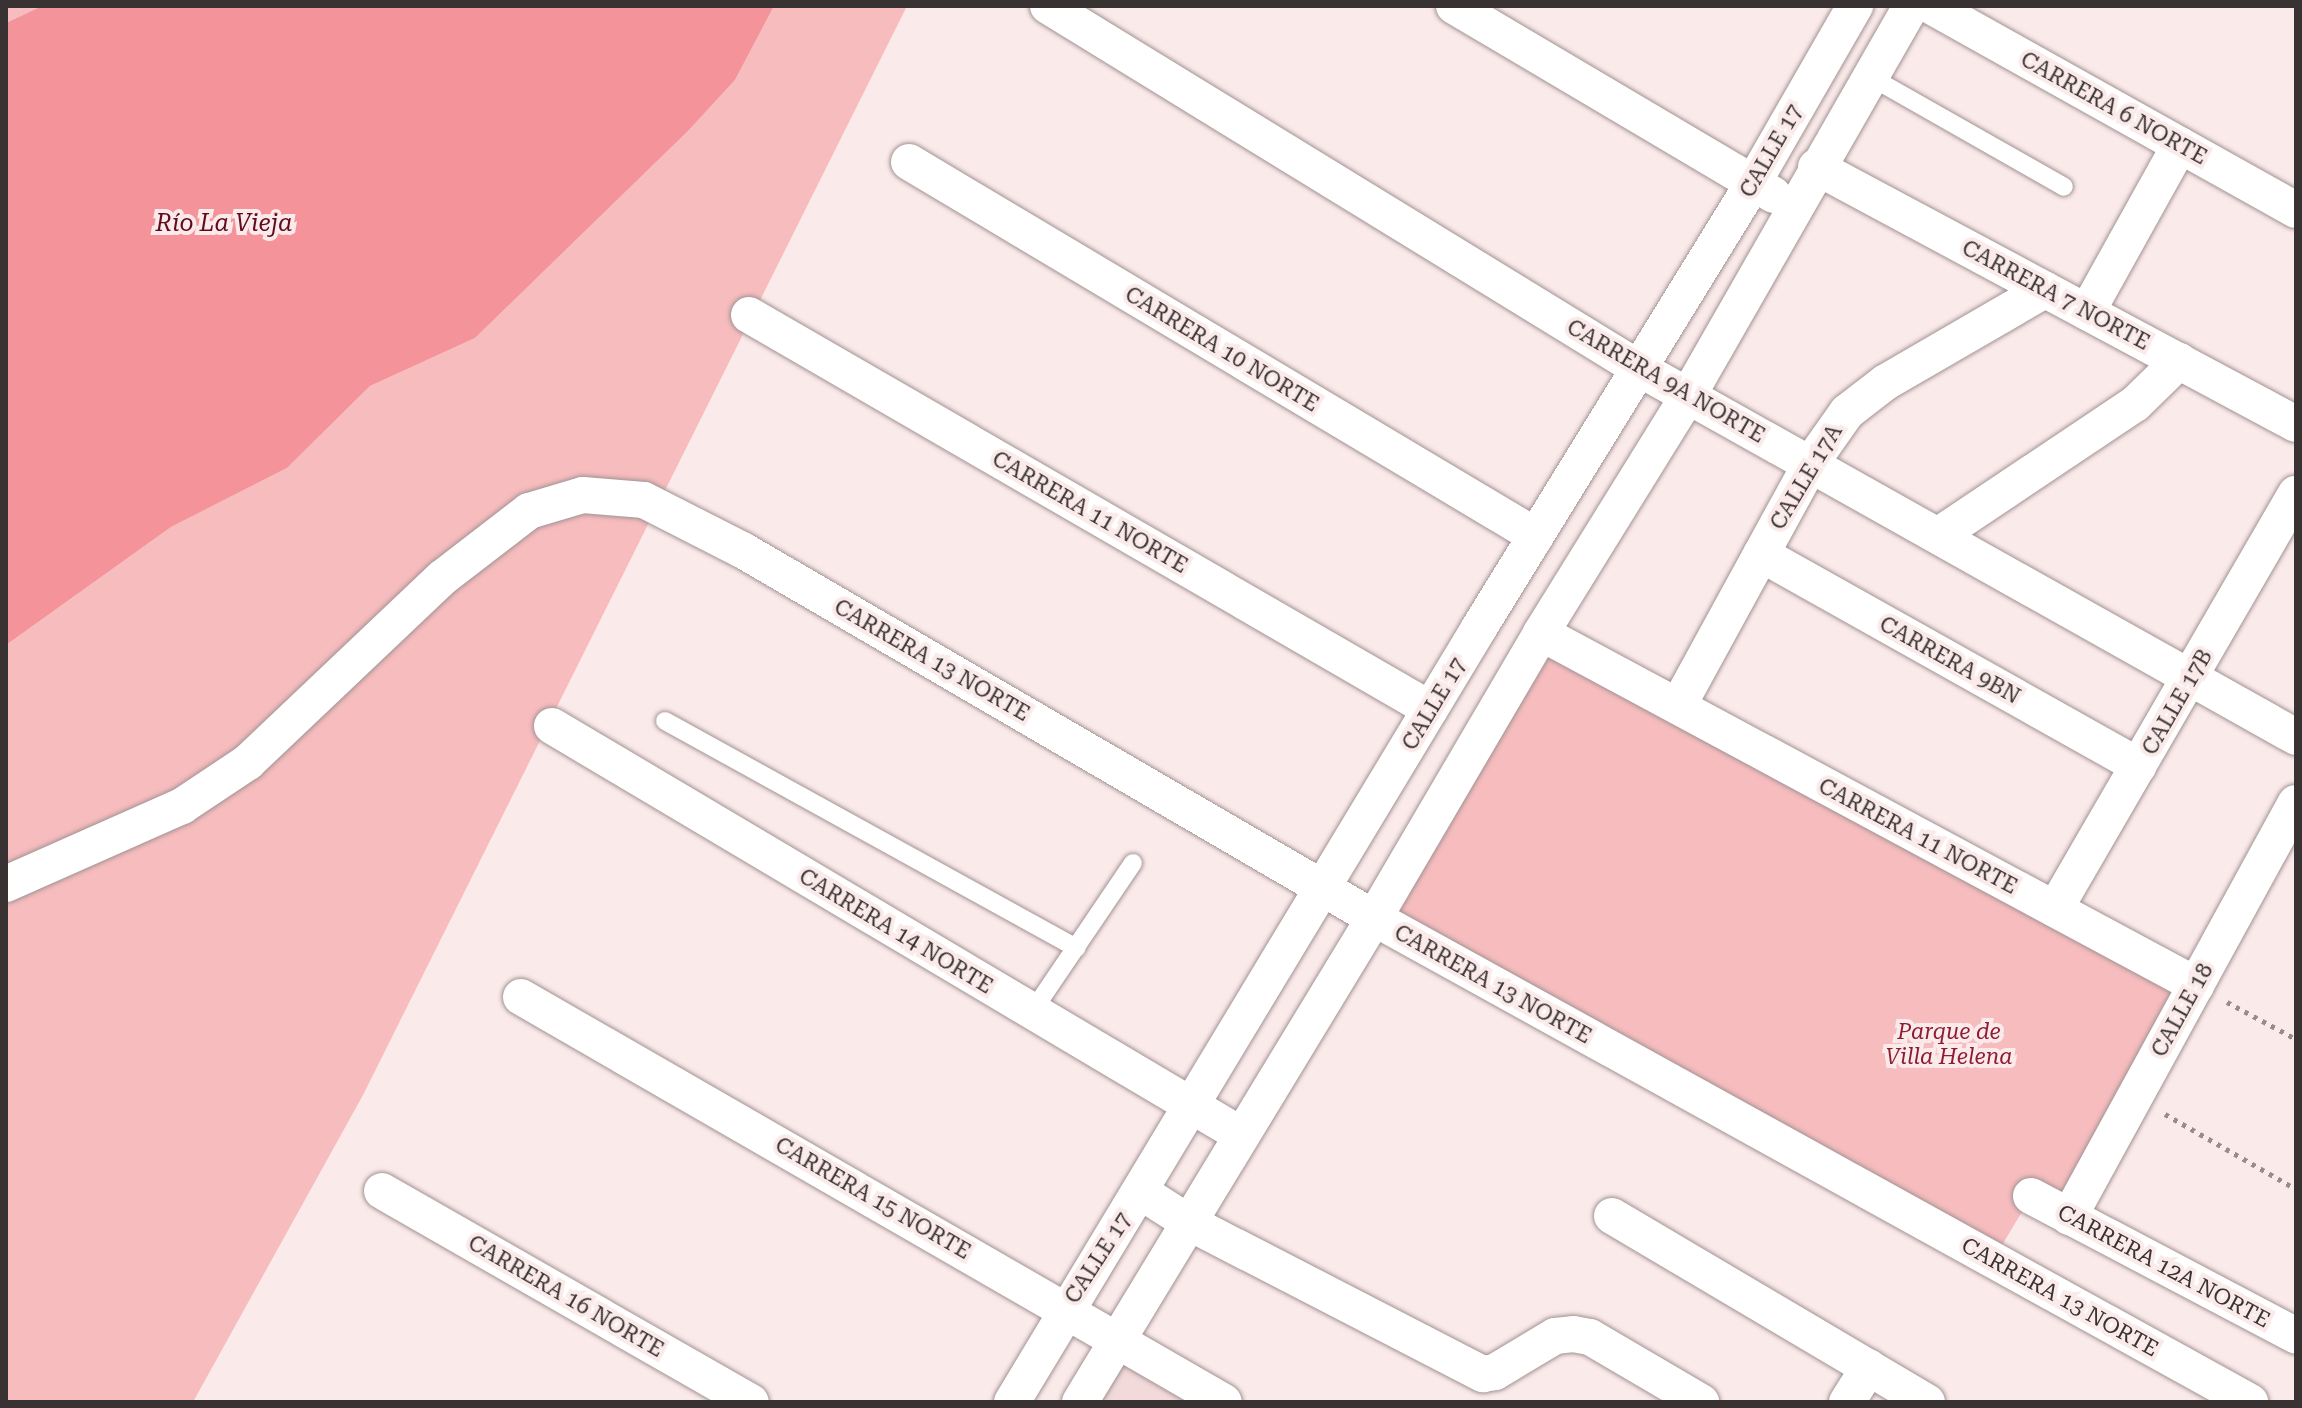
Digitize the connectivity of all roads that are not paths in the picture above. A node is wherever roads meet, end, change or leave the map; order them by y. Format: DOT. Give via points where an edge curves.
graph roads {
  1 [pos="1048,6"];
  2 [pos="1454,6"];
  3 [pos="1855,6"];
  4 [pos="1911,6"];
  5 [pos="1931,6"];
  6 [pos="1869,76"];
  7 [pos="2180,145"];
  8 [pos="909,162"];
  9 [pos="1816,167"];
  10 [pos="1752,185"];
  11 [pos="2064,187"];
  12 [pos="1794,206"];
  13 [pos="2296,210"];
  14 [pos="2045,290"];
  15 [pos="2087,312"];
  16 [pos="749,315"];
  17 [pos="2179,361"];
  18 [pos="1640,369"];
  19 [pos="1689,394"];
  20 [pos="2296,424"];
  21 [pos="1811,463"];
  22 [pos="2296,494"];
  23 [pos="1939,535"];
  24 [pos="1536,536"];
  25 [pos="1761,554"];
  26 [pos="1541,633"];
  27 [pos="2192,678"];
  28 [pos="1678,706"];
  29 [pos="1430,709"];
  30 [pos="665,721"];
  31 [pos="552,726"];
  32 [pos="2296,737"];
  33 [pos="2139,766"];
  34 [pos="2296,803"];
  35 [pos="1133,863"];
  36 [pos="6,884"];
  37 [pos="1324,888"];
  38 [pos="2055,909"];
  39 [pos="1374,918"];
  40 [pos="1076,948"];
  41 [pos="2196,985"];
  42 [pos="521,997"];
  43 [pos="1032,1012"];
  44 [pos="1192,1107"];
  45 [pos="1241,1135"];
  46 [pos="382,1191"];
  47 [pos="1141,1192"];
  48 [pos="2031,1196"];
  49 [pos="1612,1216"];
  50 [pos="2069,1217"];
  51 [pos="1188,1222"];
  52 [pos="1066,1308"];
  53 [pos="2296,1336"];
  54 [pos="1118,1339"];
  55 [pos="1869,1367"];
  56 [pos="751,1402"];
  57 [pos="1012,1402"];
  58 [pos="1080,1402"];
  59 [pos="1224,1402"];
  60 [pos="1701,1402"];
  61 [pos="1847,1402"];
  62 [pos="1927,1402"];
  63 [pos="2250,1402"];
  1 -- 18 [label="street, CARRERA 9A NORTE"];
  2 -- 10 [label="street"];
  3 -- 10 [label="street, CALLE 17"];
  4 -- 6 [label="street"];
  5 -- 7 [label="street, CARRERA 6 NORTE"];
  6 -- 9 [label="street"];
  6 -- 11 [label="lane"];
  7 -- 13 [label="street, CARRERA 6 NORTE"];
  7 -- 15 [label="street"];
  8 -- 24 [label="street, CARRERA 10 NORTE"];
  9 -- 12 [label="street"];
  9 -- 14 [label="street, CARRERA 7 NORTE"];
  10 -- 12 [label="street"];
  10 -- 18 [label="street, CALLE 17"];
  12 -- 19 [label="street"];
  14 -- 15 [label="street, CARRERA 7 NORTE"];
  14 -- 21 [label="street, CALLE 17A" via="1886,382 1847,412"];
  15 -- 17 [label="street, CARRERA 7 NORTE"];
  16 -- 29 [label="street, CARRERA 11 NORTE"];
  17 -- 20 [label="street, CARRERA 7 NORTE"];
  17 -- 23 [label="street" via="2135,404"];
  18 -- 19 [label="street, CARRERA 9A NORTE"];
  18 -- 24 [label="street, CALLE 17"];
  19 -- 21 [label="street, CARRERA 9A NORTE"];
  19 -- 26 [label="street"];
  21 -- 23 [label="street, CARRERA 9A NORTE"];
  21 -- 25 [label="street, CALLE 17A"];
  22 -- 27 [label="street, CALLE 17B"];
  23 -- 27 [label="street, CARRERA 9A NORTE"];
  24 -- 29 [label="street, CALLE 17"];
  25 -- 28 [label="street, CALLE 17A"];
  25 -- 33 [label="street, CARRERA 9BN"];
  26 -- 28 [label="street, CARRERA 11 NORTE"];
  26 -- 39 [label="street"];
  27 -- 32 [label="street, CARRERA 9A NORTE"];
  27 -- 33 [label="street, CALLE 17B"];
  28 -- 38 [label="street, CARRERA 11 NORTE"];
  29 -- 37 [label="street, CALLE 17"];
  30 -- 40 [label="lane"];
  31 -- 43 [label="street, CARRERA 14 NORTE"];
  33 -- 38 [label="street, CALLE 17B"];
  34 -- 41 [label="street, CALLE 18"];
  35 -- 40 [label="lane"];
  36 -- 37 [label="street, CARRERA 13 NORTE" via="182,806 248,762 442,578 529,511 583,495 644,500 744,551"];
  37 -- 39 [label="street, CARRERA 13 NORTE"];
  37 -- 44 [label="street, CALLE 17"];
  38 -- 41 [label="street, CARRERA 11 NORTE"];
  39 -- 45 [label="street"];
  39 -- 63 [label="street, CARRERA 13 NORTE"];
  40 -- 43 [label="lane"];
  41 -- 50 [label="street, CALLE 18"];
  42 -- 52 [label="street, CARRERA 15 NORTE"];
  43 -- 44 [label="street, CARRERA 14 NORTE"];
  44 -- 45 [label="street, CARRERA 14 NORTE"];
  44 -- 47 [label="street, CALLE 17"];
  45 -- 51 [label="street"];
  46 -- 56 [label="street, CARRERA 16 NORTE"];
  47 -- 51 [label="street"];
  47 -- 52 [label="street, CALLE 17"];
  48 -- 50 [label="street, CARRERA 12A NORTE"];
  49 -- 55 [label="street"];
  50 -- 53 [label="street, CARRERA 12A NORTE"];
  51 -- 54 [label="street"];
  51 -- 60 [label="street" via="1483,1374 1555,1336 1573,1334 1590,1337"];
  52 -- 54 [label="street, CARRERA 15 NORTE"];
  52 -- 57 [label="street, CALLE 17"];
  54 -- 58 [label="street"];
  54 -- 59 [label="street, CARRERA 15 NORTE"];
  55 -- 61 [label="street"];
  55 -- 62 [label="street"];
}
